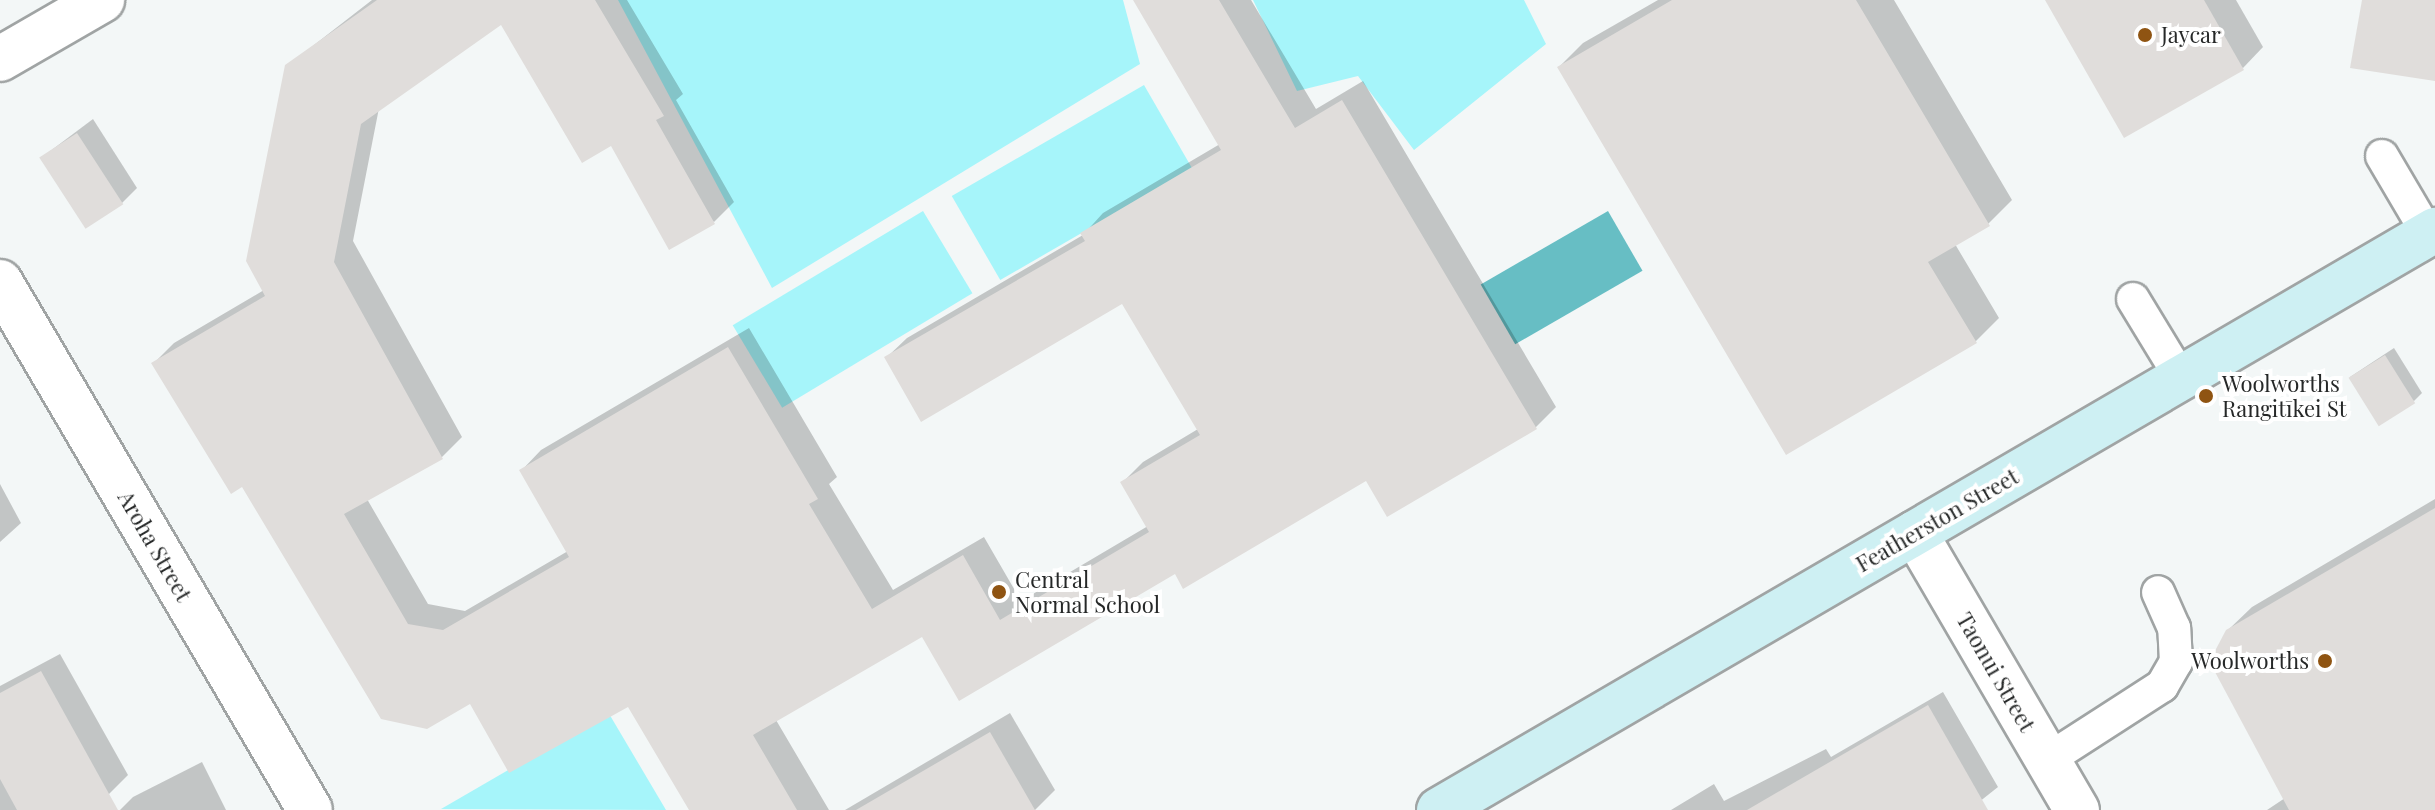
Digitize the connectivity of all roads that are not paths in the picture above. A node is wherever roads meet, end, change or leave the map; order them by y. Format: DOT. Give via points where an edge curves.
graph roads {
  1 [pos="102,0"];
  2 [pos="0,59"];
  3 [pos="2382,156"];
  4 [pos="2432,232"];
  5 [pos="0,282"];
  6 [pos="2133,299"];
  7 [pos="2181,378"];
  8 [pos="1915,533"];
  9 [pos="2158,592"];
  10 [pos="2047,760"];
  11 [pos="310,810"];
  12 [pos="1439,810"];
  13 [pos="2077,810"];
  1 -- 2 [label="street"];
  3 -- 4 [label="lane"];
  4 -- 7 [label="main road, Featherston Street"];
  5 -- 11 [label="street, Aroha Street"];
  6 -- 7 [label="lane"];
  7 -- 8 [label="main road, Featherston Street"];
  8 -- 10 [label="street, Taonui Street"];
  8 -- 12 [label="main road, Featherston Street"];
  9 -- 10 [label="lane" via="2174,628 2176,662 2162,686"];
  10 -- 13 [label="street, Taonui Street"];
}
